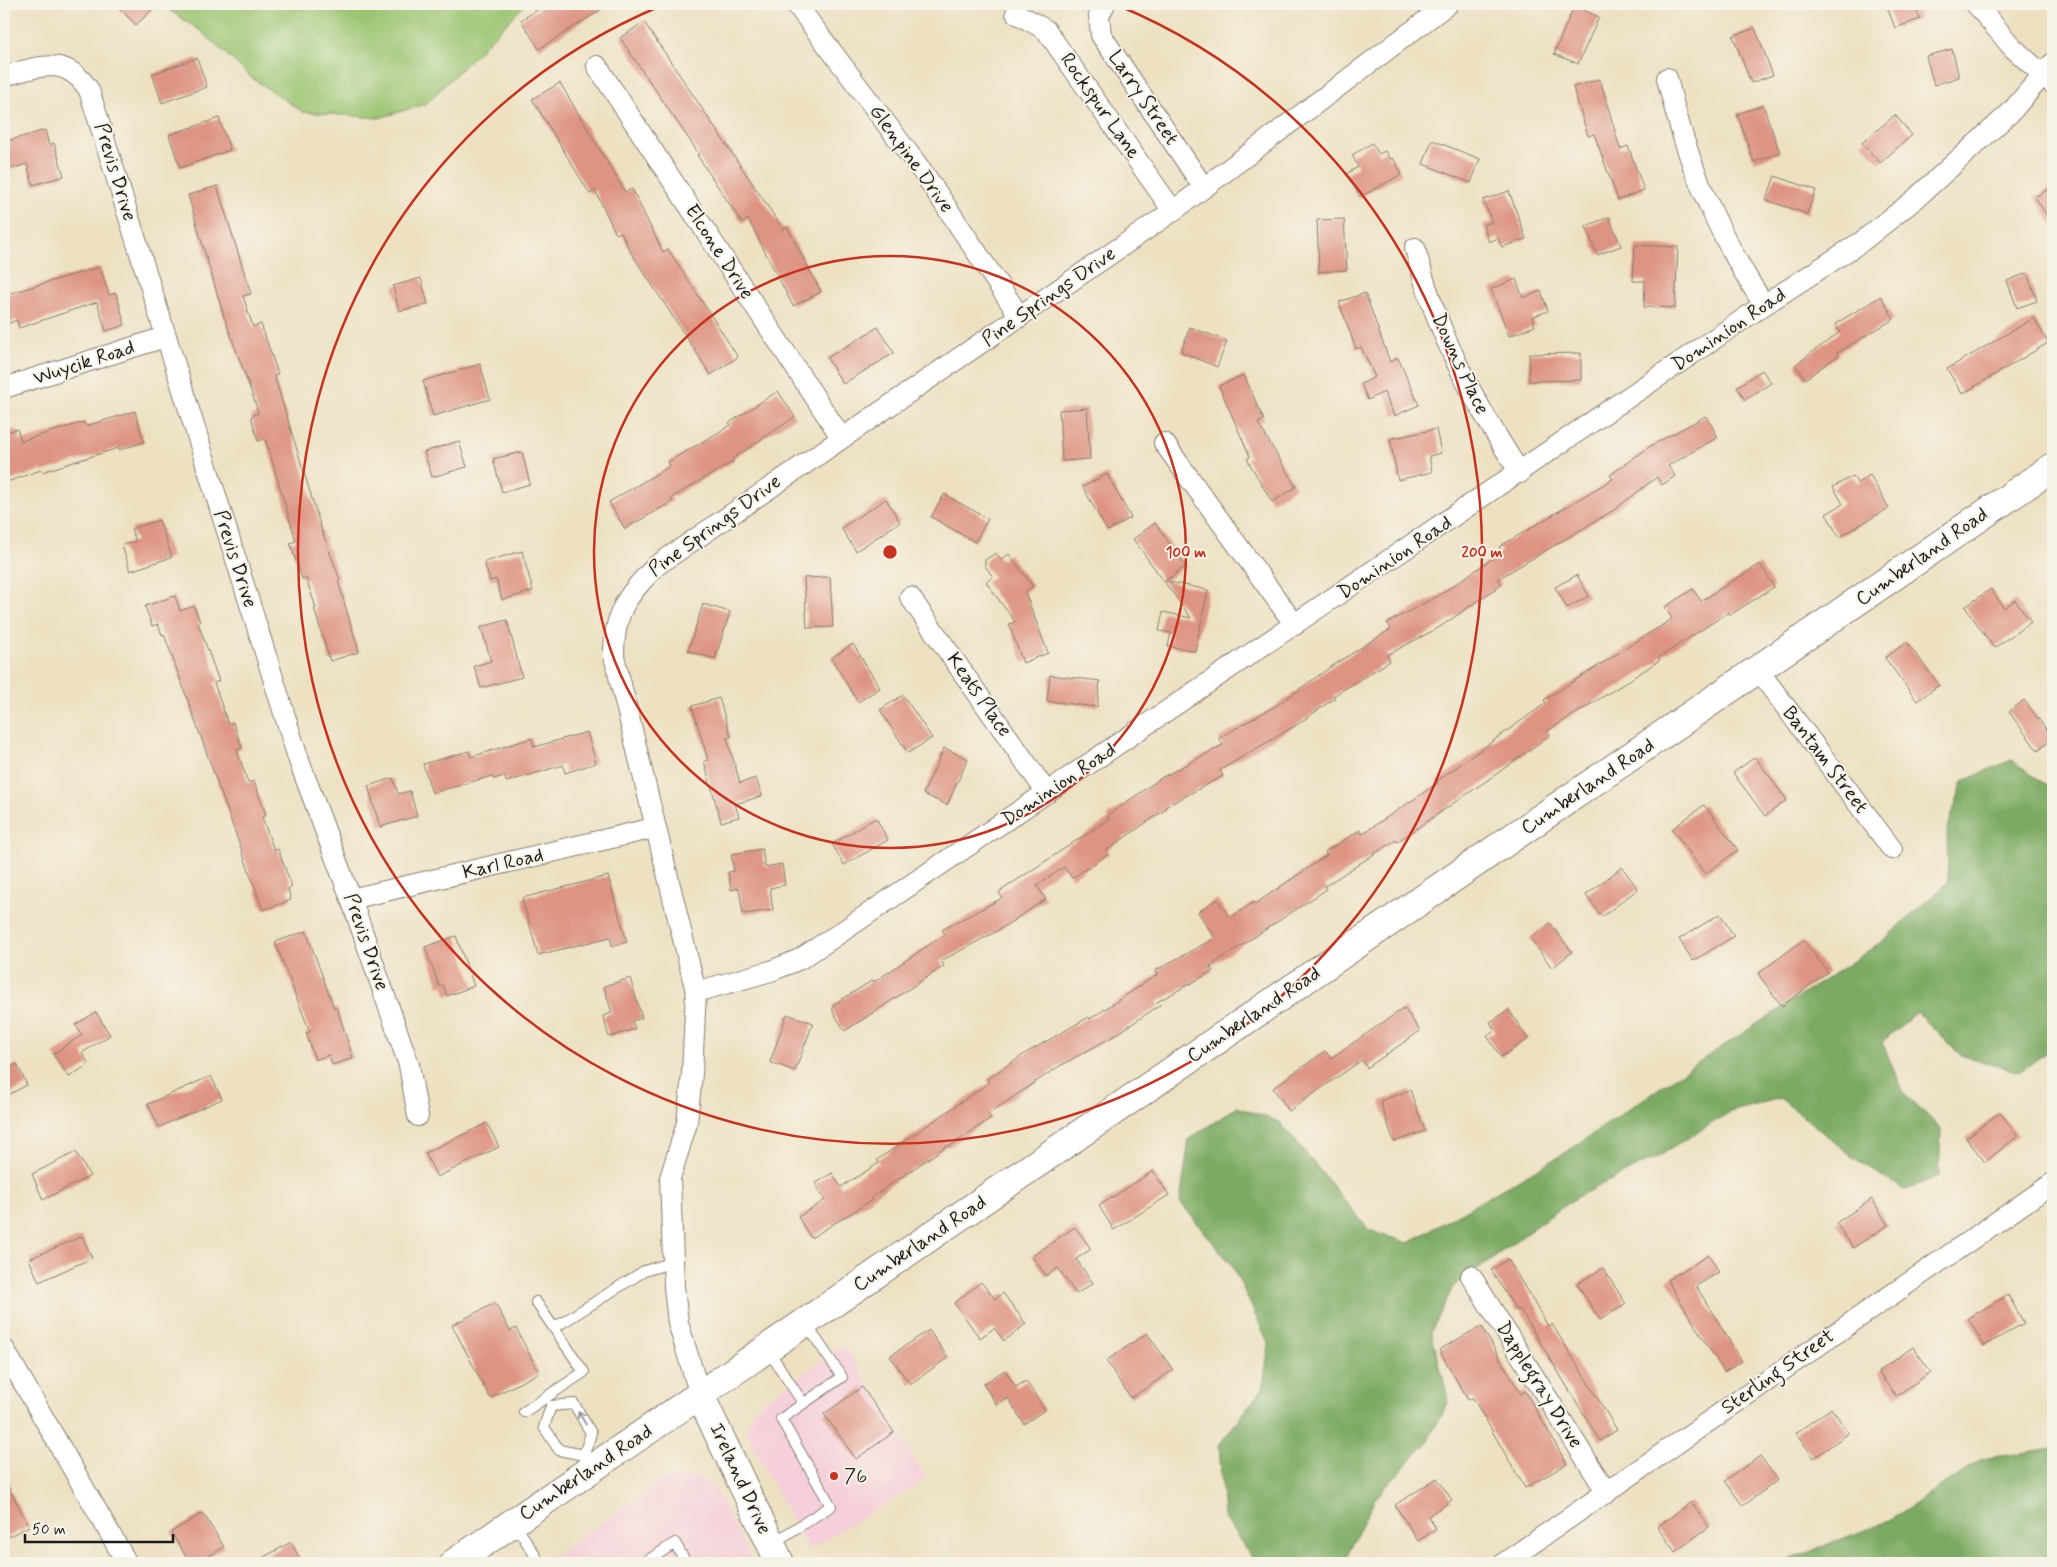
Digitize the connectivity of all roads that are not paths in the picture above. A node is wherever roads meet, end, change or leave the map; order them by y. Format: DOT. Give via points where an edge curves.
graph roads {
  1 [pos="796,4"];
  2 [pos="1105,4"];
  3 [pos="1448,4"];
  4 [pos="1976,4"];
  5 [pos="1016,13"];
  6 [pos="597,66"];
  7 [pos="2050,74"];
  8 [pos="4,76"];
  9 [pos="1667,78"];
  10 [pos="1204,188"];
  11 [pos="1173,211"];
  12 [pos="1415,248"];
  13 [pos="1764,305"];
  14 [pos="1020,318"];
  15 [pos="165,337"];
  16 [pos="4,388"];
  17 [pos="841,437"];
  18 [pos="1164,443"];
  19 [pos="2052,471"];
  20 [pos="1520,473"];
  21 [pos="910,597"];
  22 [pos="1295,625"];
  23 [pos="1758,670"];
  24 [pos="1047,793"];
  25 [pos="654,828"];
  26 [pos="1892,849"];
  27 [pos="351,899"];
  28 [pos="696,992"];
  29 [pos="418,1116"];
  30 [pos="2053,1183"];
  31 [pos="674,1262"];
  32 [pos="1471,1276"];
  33 [pos="536,1302"];
  34 [pos="806,1323"];
  35 [pos="554,1328"];
  36 [pos="4,1349"];
  37 [pos="768,1349"];
  38 [pos="700,1395"];
  39 [pos="548,1402"];
  40 [pos="803,1404"];
  41 [pos="524,1412"];
  42 [pos="589,1461"];
  43 [pos="1607,1493"];
  44 [pos="514,1522"];
  45 [pos="776,1554"];
  46 [pos="123,1562"];
  47 [pos="454,1563"];
  48 [pos="540,1563"];
  49 [pos="644,1563"];
  50 [pos="686,1563"];
  51 [pos="1504,1563"];
  1 -- 14 [label="street, Glenpine Drive" via="925,175"];
  2 -- 10 [label="street, Larry Street" via="1099,16 1101,35"];
  3 -- 10 [label="street, Pine Springs Drive"];
  4 -- 7 [label="street" via="2012,46"];
  5 -- 11 [label="street, Rockspur Lane" via="1046,30"];
  6 -- 17 [label="street, Elcone Drive"];
  7 -- 13 [label="street, Dominion Road" via="1914,200 1861,242"];
  8 -- 15 [label="street, Previs Drive" via="58,66 76,75 89,90"];
  9 -- 13 [label="street" via="1692,169 1706,202 1732,255"];
  10 -- 11 [label="street, Pine Springs Drive"];
  11 -- 14 [label="street, Pine Springs Drive"];
  12 -- 20 [label="street, Downs Place" via="1439,326 1457,366 1480,411"];
  13 -- 20 [label="street, Dominion Road"];
  14 -- 17 [label="street, Pine Springs Drive"];
  15 -- 16 [label="street, Wuycik Road"];
  15 -- 27 [label="street, Previs Drive" via="299,761"];
  17 -- 25 [label="street, Pine Springs Drive" via="656,566 631,592 620,612 614,633 614,656"];
  18 -- 22 [label="street"];
  19 -- 23 [label="main road, Cumberland Road"];
  20 -- 22 [label="street, Dominion Road"];
  21 -- 24 [label="street, Keats Place"];
  22 -- 24 [label="street, Dominion Road"];
  23 -- 26 [label="street, Bantam Street"];
  23 -- 34 [label="main road, Cumberland Road"];
  24 -- 28 [label="street, Dominion Road" via="800,958 771,971"];
  25 -- 27 [label="street, Karl Road"];
  25 -- 28 [label="street, Pine Springs Drive"];
  27 -- 29 [label="street, Previs Drive" via="409,1065"];
  28 -- 31 [label="street, Pine Springs Drive" via="687,1123 670,1178"];
  30 -- 43 [label="street, Sterling Street"];
  31 -- 35 [label="lane" via="644,1271"];
  31 -- 38 [label="street, Pine Springs Drive" via="678,1323"];
  32 -- 43 [label="street, Dapplegray Drive"];
  33 -- 35 [label="lane"];
  34 -- 37 [label="main road, Cumberland Road"];
  34 -- 40 [label="lane" via="842,1377"];
  35 -- 39 [label="lane" via="584,1372"];
  36 -- 46 [label="street"];
  37 -- 38 [label="main road, Cumberland Road"];
  37 -- 40 [label="lane"];
  38 -- 42 [label="main road, Cumberland Road"];
  38 -- 45 [label="main road, Ireland Drive"];
  39 -- 41 [label="lane"];
  39 -- 42 [label="lane" via="544,1427 559,1450"];
  42 -- 39 [label="lane, one-way" via="591,1433 574,1404"];
  40 -- 45 [label="lane" via="781,1419 831,1506"];
  42 -- 44 [label="main road, Cumberland Road"];
  43 -- 51 [label="street, Sterling Street"];
  44 -- 47 [label="main road, Cumberland Road"];
  44 -- 48 [label="lane"];
  49 -- 50 [label="lane" via="675,1543"];
}
